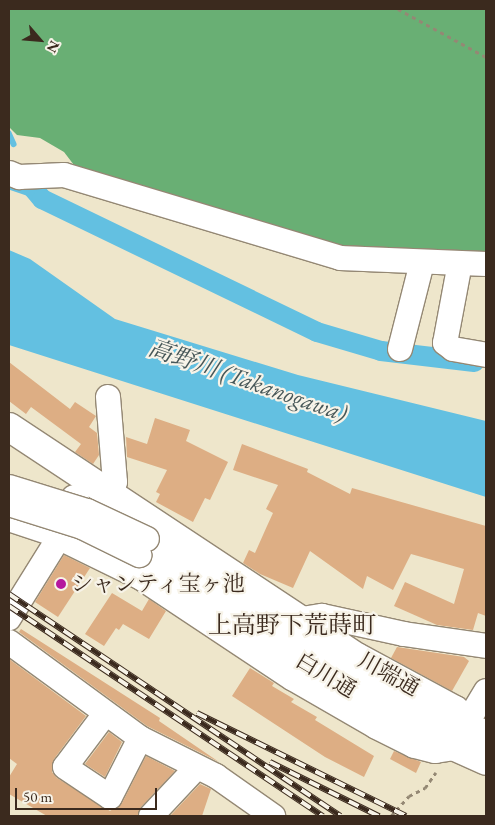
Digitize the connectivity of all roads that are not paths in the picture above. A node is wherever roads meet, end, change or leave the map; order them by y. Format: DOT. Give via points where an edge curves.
graph roads {
  1 [pos="19,175"];
  2 [pos="422,263"];
  3 [pos="460,263"];
  4 [pos="486,264"];
  5 [pos="400,349"];
  6 [pos="486,355"];
  7 [pos="108,397"];
  8 [pos="9,427"];
  9 [pos="84,479"];
  10 [pos="9,487"];
  11 [pos="111,496"];
  12 [pos="9,504"];
  13 [pos="9,519"];
  14 [pos="60,536"];
  15 [pos="143,547"];
  16 [pos="9,618"];
  17 [pos="302,619"];
  18 [pos="9,642"];
  19 [pos="486,646"];
  20 [pos="486,691"];
  21 [pos="105,714"];
  22 [pos="140,738"];
  23 [pos="461,743"];
  24 [pos="486,761"];
  25 [pos="197,766"];
  26 [pos="151,816"];
  27 [pos="273,816"];
  1 -- 2 [label="street" via="64,175 340,258"];
  2 -- 3 [label="street"];
  2 -- 5 [label="street"];
  3 -- 4 [label="street"];
  3 -- 6 [label="street" via="445,343 453,349"];
  7 -- 11 [label="street" via="115,482"];
  8 -- 9 [label="highway, 川端通"];
  9 -- 11 [label="highway, 川端通"];
  9 -- 14 [label="highway"];
  10 -- 15 [label="street, 白川通, bridge" via="87,511"];
  11 -- 17 [label="highway, 川端通"];
  12 -- 15 [label="street, 白川通, bridge"];
  13 -- 14 [label="street"];
  14 -- 16 [label="street"];
  14 -- 23 [label="highway" via="142,576 294,677 377,725 415,744 434,749"];
  15 -- 23 [label="street, 白川通" via="370,681 449,721"];
  17 -- 19 [label="street" via="322,616 404,634"];
  17 -- 23 [label="highway, 川端通" via="357,657 455,710"];
  18 -- 21 [label="street"];
  20 -- 23 [label="street"];
  21 -- 22 [label="street"];
  21 -- 22 [label="street" via="65,767 110,797"];
  22 -- 25 [label="street"];
  23 -- 24 [label="highway, 白川通"];
  25 -- 26 [label="street"];
  25 -- 27 [label="street"];
}
